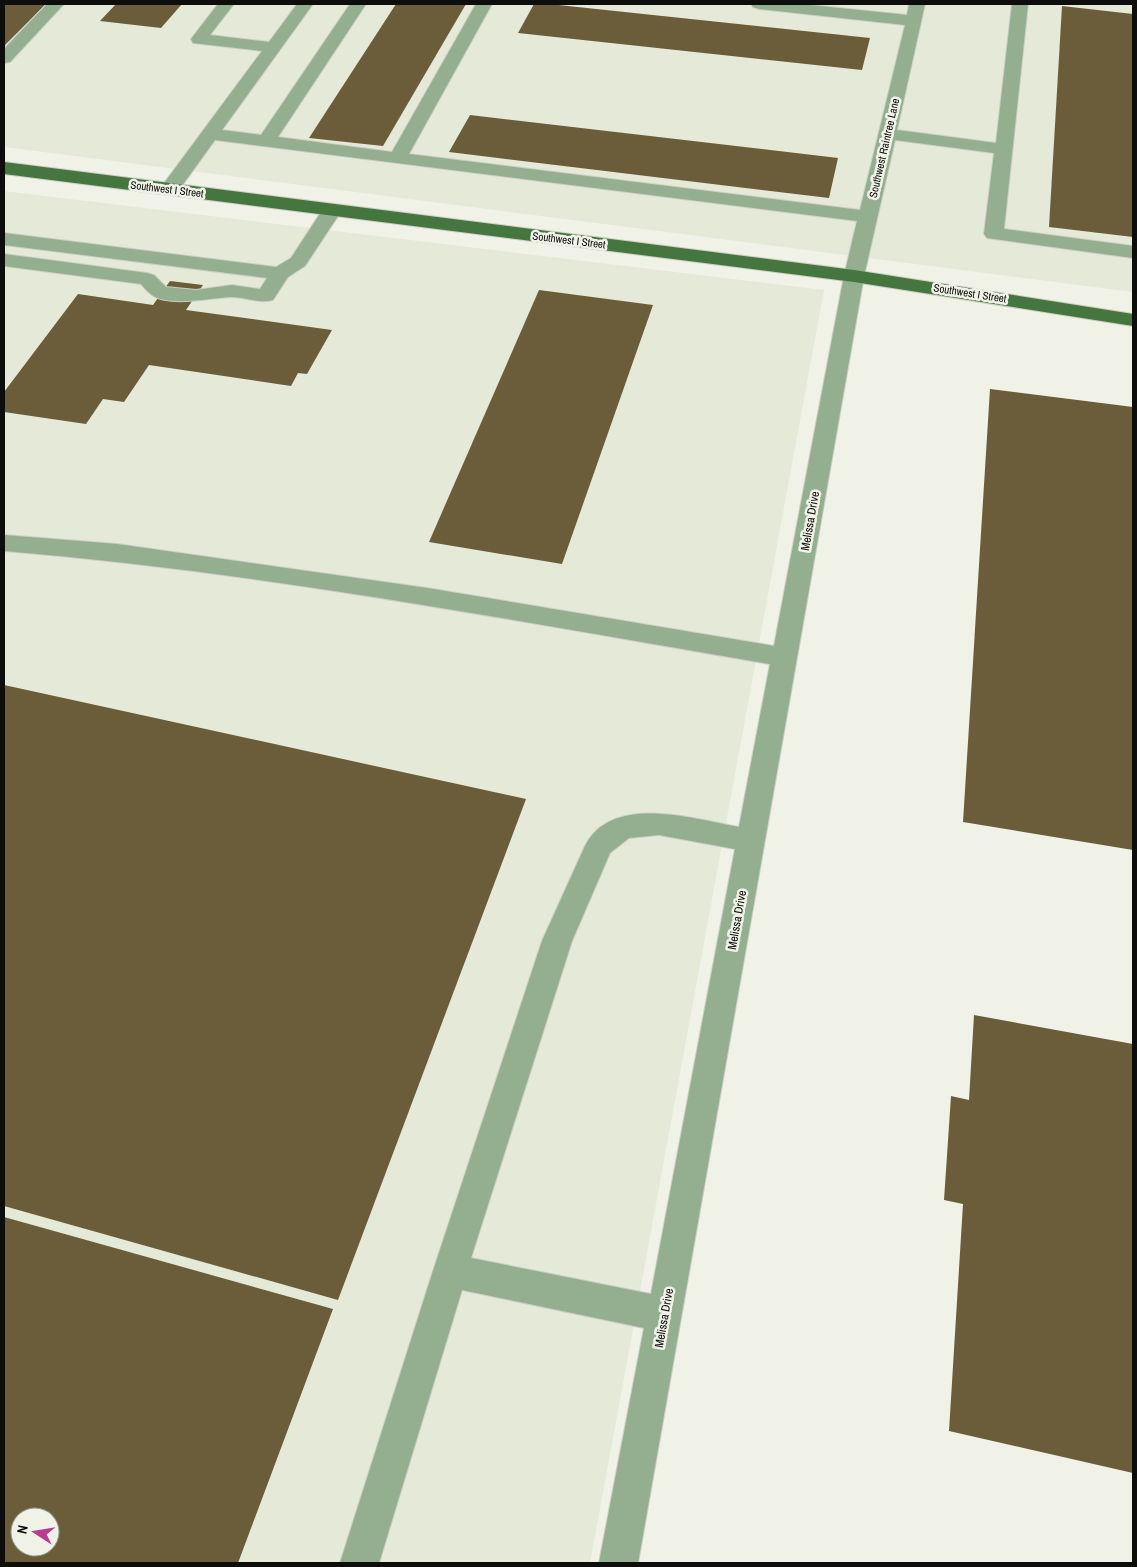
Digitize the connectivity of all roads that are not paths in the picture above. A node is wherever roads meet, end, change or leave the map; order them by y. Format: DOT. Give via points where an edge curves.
graph roads {
  1 [pos="56,4"];
  2 [pos="226,4"];
  3 [pos="305,4"];
  4 [pos="358,4"];
  5 [pos="484,4"];
  6 [pos="759,4"];
  7 [pos="1020,4"];
  8 [pos="916,12"];
  9 [pos="273,47"];
  10 [pos="4,58"];
  11 [pos="209,134"];
  12 [pos="888,134"];
  13 [pos="266,141"];
  14 [pos="1004,149"];
  15 [pos="397,158"];
  16 [pos="4,168"];
  17 [pos="169,190"];
  18 [pos="332,210"];
  19 [pos="868,217"];
  20 [pos="5,241"];
  21 [pos="1133,252"];
  22 [pos="4,260"];
  23 [pos="280,273"];
  24 [pos="854,276"];
  25 [pos="1133,320"];
  26 [pos="4,543"];
  27 [pos="785,657"];
  28 [pos="752,841"];
  29 [pos="450,1271"];
  30 [pos="665,1315"];
  31 [pos="360,1563"];
  32 [pos="620,1563"];
  1 -- 10 [label="street"];
  2 -- 9 [label="street" via="199,38"];
  3 -- 9 [label="street"];
  4 -- 13 [label="street"];
  5 -- 15 [label="street"];
  6 -- 8 [label="street, Southwest Raintree Lane"];
  7 -- 14 [label="street"];
  8 -- 12 [label="street, Southwest Raintree Lane"];
  9 -- 11 [label="street"];
  11 -- 13 [label="street"];
  11 -- 17 [label="street"];
  12 -- 14 [label="street"];
  12 -- 19 [label="street, Southwest Raintree Lane"];
  13 -- 15 [label="street"];
  14 -- 21 [label="street" via="994,234"];
  15 -- 19 [label="street"];
  16 -- 17 [label="main road, Southwest I Street"];
  17 -- 18 [label="main road, Southwest I Street"];
  18 -- 23 [label="street" via="298,262"];
  18 -- 24 [label="main road, Southwest I Street"];
  19 -- 24 [label="street, Southwest Raintree Lane"];
  20 -- 23 [label="street"];
  22 -- 23 [label="street" via="147,279 160,292 196,296 232,291 266,296"];
  24 -- 25 [label="main road, Southwest I Street"];
  24 -- 27 [label="street, Melissa Drive"];
  26 -- 27 [label="street" via="117,552 427,597"];
  27 -- 28 [label="street, Melissa Drive"];
  28 -- 29 [label="street" via="658,824 622,827 599,846 557,940"];
  28 -- 30 [label="street, Melissa Drive"];
  29 -- 30 [label="street"];
  29 -- 31 [label="street"];
  30 -- 32 [label="street, Melissa Drive"];
}
